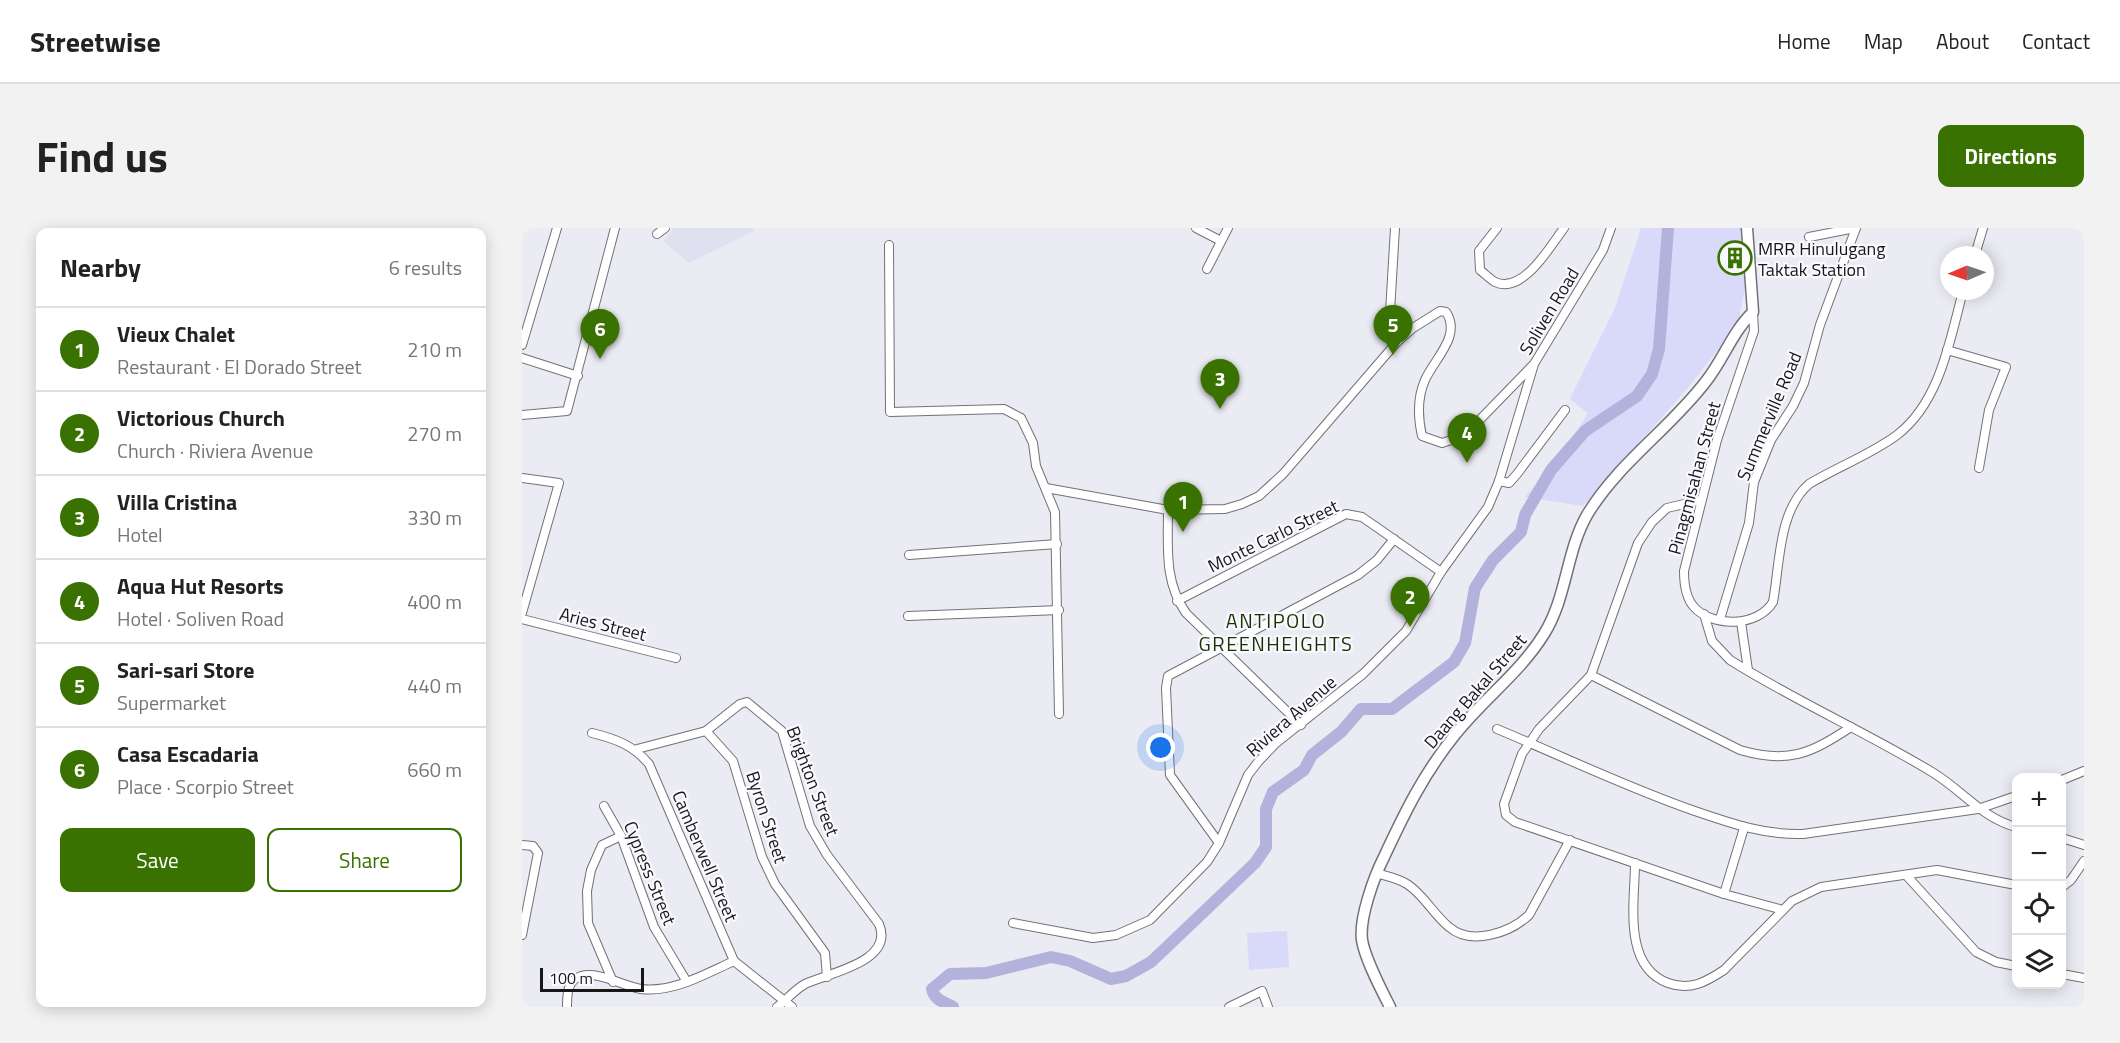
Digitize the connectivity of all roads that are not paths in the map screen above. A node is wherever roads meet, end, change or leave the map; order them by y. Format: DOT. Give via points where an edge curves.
graph roads {
  1 [pos="557,228"];
  2 [pos="615,228"];
  3 [pos="665,228"];
  4 [pos="1196,228"];
  5 [pos="1228,228"];
  6 [pos="1395,228"];
  7 [pos="1497,228"];
  8 [pos="1564,228"];
  9 [pos="1611,228"];
  10 [pos="1747,228"];
  11 [pos="1856,228"];
  12 [pos="1983,228"];
  13 [pos="657,234"];
  14 [pos="1809,237"];
  15 [pos="1221,241"];
  16 [pos="889,245"];
  17 [pos="1978,246"];
  18 [pos="1207,269"];
  19 [pos="1961,300"];
  20 [pos="1753,312"];
  21 [pos="1398,342"];
  22 [pos="522,345"];
  23 [pos="1947,350"];
  24 [pos="522,358"];
  25 [pos="1534,364"];
  26 [pos="578,376"];
  27 [pos="1565,410"];
  28 [pos="522,415"];
  29 [pos="1979,468"];
  30 [pos="522,478"];
  31 [pos="1499,481"];
  32 [pos="1046,488"];
  33 [pos="1701,500"];
  34 [pos="1168,510"];
  35 [pos="1394,539"];
  36 [pos="1058,544"];
  37 [pos="909,555"];
  38 [pos="1441,572"];
  39 [pos="1177,601"];
  40 [pos="1059,610"];
  41 [pos="522,612"];
  42 [pos="1704,614"];
  43 [pos="908,616"];
  44 [pos="522,619"];
  45 [pos="1720,619"];
  46 [pos="1741,622"];
  47 [pos="1221,647"];
  48 [pos="676,658"];
  49 [pos="1749,670"];
  50 [pos="1591,675"];
  51 [pos="1059,714"];
  52 [pos="1301,725"];
  53 [pos="1851,727"];
  54 [pos="1497,729"];
  55 [pos="706,731"];
  56 [pos="592,733"];
  57 [pos="1528,742"];
  58 [pos="637,749"];
  59 [pos="2084,771"];
  60 [pos="2066,778"];
  61 [pos="2012,797"];
  62 [pos="604,806"];
  63 [pos="1978,809"];
  64 [pos="2012,826"];
  65 [pos="1744,828"];
  66 [pos="621,836"];
  67 [pos="1570,840"];
  68 [pos="2066,840"];
  69 [pos="1219,843"];
  70 [pos="522,844"];
  71 [pos="2084,845"];
  72 [pos="2084,861"];
  73 [pos="1635,863"];
  74 [pos="1376,873"];
  75 [pos="1906,875"];
  76 [pos="2012,884"];
  77 [pos="2066,884"];
  78 [pos="1724,894"];
  79 [pos="524,908"];
  80 [pos="1783,910"];
  81 [pos="1013,923"];
  82 [pos="522,935"];
  83 [pos="734,961"];
  84 [pos="2012,965"];
  85 [pos="2066,975"];
  86 [pos="827,977"];
  87 [pos="2084,978"];
  88 [pos="613,982"];
  89 [pos="687,982"];
  90 [pos="780,1005"];
  91 [pos="567,1007"];
  92 [pos="792,1007"];
  93 [pos="1228,1007"];
  94 [pos="1268,1007"];
  95 [pos="1390,1007"];
  1 -- 22 [label="street"];
  2 -- 26 [label="street"];
  3 -- 13 [label="street"];
  4 -- 15 [label="street"];
  5 -- 15 [label="street"];
  6 -- 21 [label="street" via="1390,312"];
  7 -- 8 [label="street" via="1479,251 1480,270 1497,283 1505,284 1535,267"];
  9 -- 25 [label="street, Soliven Road" via="1603,249"];
  10 -- 20 [label="street"];
  11 -- 14 [label="street"];
  11 -- 45 [label="street, Summerville Road" via="1820,325 1804,383 1771,440 1754,482 1749,523"];
  12 -- 17 [label="street"];
  15 -- 18 [label="street"];
  16 -- 32 [label="street" via="890,412 1004,409 1021,418"];
  19 -- 23 [label="street"];
  20 -- 33 [label="street, Pinagmisahan Street" via="1754,331"];
  20 -- 74 [label="street, Daang Bakal Street" via="1708,379 1588,514 1575,540 1559,605 1546,631 1530,655 1454,735 1422,781"];
  21 -- 25 [label="street" via="1434,313 1446,312 1451,320 1447,343 1425,381 1418,418 1422,436 1442,443 1464,436"];
  21 -- 34 [label="street" via="1283,474 1258,496 1225,508"];
  23 -- 29 [label="street" via="2006,367 1989,410"];
  23 -- 46 [label="street" via="1929,396 1899,433 1798,494 1787,519 1773,602 1753,620"];
  24 -- 26 [label="street"];
  25 -- 31 [label="street, Soliven Road"];
  26 -- 28 [label="street" via="567,411"];
  27 -- 31 [label="street" via="1509,483"];
  30 -- 41 [label="street" via="559,483"];
  31 -- 38 [label="street, Soliven Road" via="1488,507"];
  32 -- 34 [label="street"];
  32 -- 36 [label="street" via="1055,512"];
  33 -- 42 [label="street, Pinagmisahan Street" via="1684,571 1684,587 1690,602"];
  33 -- 50 [label="street" via="1667,507 1645,530"];
  34 -- 39 [label="street" via="1169,580"];
  35 -- 38 [label="street, Monte Carlo Street"];
  35 -- 39 [label="street, Monte Carlo Street" via="1362,517 1346,514"];
  35 -- 47 [label="street" via="1358,575"];
  36 -- 37 [label="street"];
  36 -- 40 [label="street"];
  38 -- 52 [label="street, Riviera Avenue" via="1406,631 1363,674"];
  39 -- 47 [label="street"];
  40 -- 43 [label="street"];
  40 -- 51 [label="street"];
  42 -- 45 [label="street"];
  42 -- 49 [label="street" via="1708,634 1717,648"];
  44 -- 48 [label="street, Aries Street"];
  45 -- 46 [label="street"];
  46 -- 49 [label="street"];
  47 -- 52 [label="street"];
  47 -- 69 [label="street" via="1172,673 1166,688 1170,775"];
  49 -- 53 [label="street"];
  50 -- 53 [label="street" via="1740,750 1760,756 1797,755"];
  50 -- 57 [label="street"];
  52 -- 69 [label="street, Riviera Avenue" via="1276,743 1248,775"];
  53 -- 63 [label="street" via="1933,772"];
  54 -- 57 [label="street"];
  55 -- 58 [label="street"];
  55 -- 86 [label="street, Byron Street" via="734,761 762,857 775,884 825,953"];
  55 -- 86 [label="street, Brighton Street" via="747,702 782,731 810,826 879,924 879,946 852,967"];
  56 -- 58 [label="street"];
  57 -- 65 [label="street" via="1656,798"];
  57 -- 67 [label="street" via="1505,799 1506,815 1515,822"];
  58 -- 83 [label="street, Camberwell Street" via="649,764"];
  59 -- 60 [label="street"];
  61 -- 63 [label="street"];
  62 -- 66 [label="street, Cypress Street"];
  63 -- 64 [label="street"];
  63 -- 65 [label="street" via="1803,834 1774,835"];
  65 -- 78 [label="street"];
  66 -- 88 [label="street" via="602,845 587,891 588,923"];
  66 -- 89 [label="street, Cypress Street" via="654,927"];
  67 -- 73 [label="street"];
  67 -- 74 [label="street" via="1529,915 1519,925 1490,935 1461,934 1451,929 1407,884"];
  68 -- 71 [label="street"];
  69 -- 81 [label="street, Riviera Avenue" via="1207,862 1155,915 1116,935 1092,938"];
  70 -- 79 [label="street" via="537,851"];
  72 -- 77 [label="street"];
  73 -- 78 [label="street"];
  73 -- 80 [label="street" via="1636,944 1654,975 1672,984 1688,987 1724,970"];
  74 -- 95 [label="street, Daang Bakal Street" via="1362,939"];
  75 -- 76 [label="street" via="1947,870"];
  75 -- 80 [label="street" via="1821,887 1801,895"];
  75 -- 84 [label="street" via="1976,952"];
  78 -- 80 [label="street"];
  79 -- 82 [label="street"];
  83 -- 89 [label="street"];
  83 -- 90 [label="street, Camberwell Street"];
  85 -- 87 [label="street"];
  86 -- 90 [label="street" via="796,989"];
  88 -- 89 [label="street" via="642,989"];
  88 -- 91 [label="street" via="582,975 567,992"];
  90 -- 92 [label="street, Camberwell Street"];
  93 -- 94 [label="street" via="1262,991"];
}
